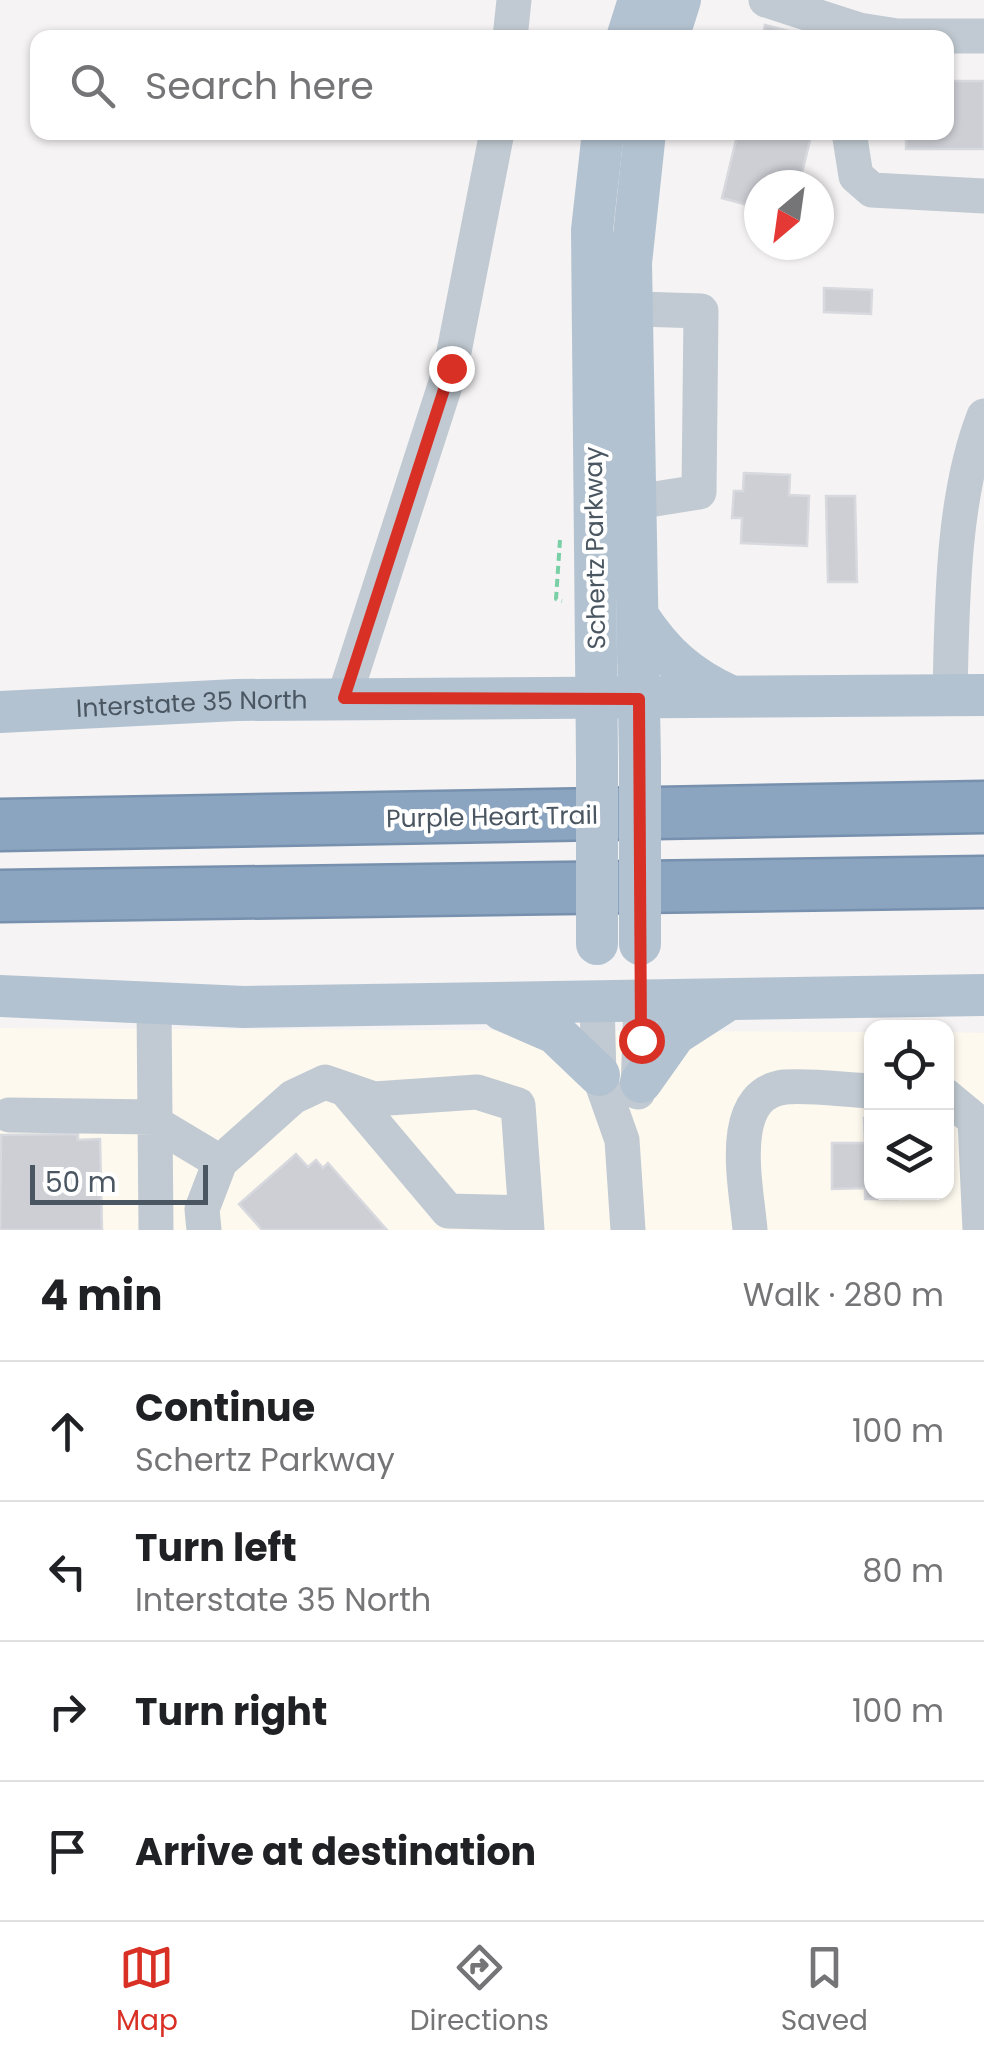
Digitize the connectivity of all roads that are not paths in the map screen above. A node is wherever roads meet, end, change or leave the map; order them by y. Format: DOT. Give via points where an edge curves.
graph roads {
  1 [pos="514,0"];
  2 [pos="639,0"];
  3 [pos="680,0"];
  4 [pos="766,0"];
  5 [pos="859,23"];
  6 [pos="511,30"];
  7 [pos="629,30"];
  8 [pos="671,30"];
  9 [pos="954,36"];
  10 [pos="984,36"];
  11 [pos="495,140"];
  12 [pos="602,140"];
  13 [pos="644,140"];
  14 [pos="851,140"];
  15 [pos="984,196"];
  16 [pos="612,308"];
  17 [pos="984,416"];
  18 [pos="622,491"];
  19 [pos="638,616"];
  20 [pos="596,617"];
  21 [pos="967,695"];
  22 [pos="344,698"];
  23 [pos="515,698"];
  24 [pos="735,698"];
  25 [pos="597,699"];
  26 [pos="639,699"];
  27 [pos="0,712"];
  28 [pos="984,807"];
  29 [pos="0,826"];
  30 [pos="984,882"];
  31 [pos="0,896"];
  32 [pos="984,995"];
  33 [pos="0,996"];
  34 [pos="728,1000"];
  35 [pos="597,1002"];
  36 [pos="641,1002"];
  37 [pos="487,1004"];
  38 [pos="154,1006"];
  39 [pos="599,1075"];
  40 [pos="641,1082"];
  41 [pos="344,1089"];
  42 [pos="864,1091"];
  43 [pos="954,1103"];
  44 [pos="9,1115"];
  45 [pos="155,1120"];
  46 [pos="622,1140"];
  47 [pos="220,1162"];
  48 [pos="526,1221"];
  49 [pos="156,1230"];
  50 [pos="204,1230"];
  51 [pos="628,1230"];
  52 [pos="750,1230"];
  53 [pos="980,1230"];
  1 -- 6 [label="street"];
  2 -- 7 [label="main road"];
  3 -- 8 [label="main road"];
  4 -- 5 [label="street"];
  9 -- 10 [label="street"];
  11 -- 22 [label="street" via="451,368"];
  12 -- 16 [label="main road, Schertz Parkway" via="593,214"];
  13 -- 16 [label="main road, Schertz Parkway" via="631,263"];
  14 -- 15 [label="street" via="856,176 872,190"];
  16 -- 18 [label="main road, Schertz Parkway"];
  16 -- 18 [label="street" via="701,311 699,492"];
  17 -- 21 [label="street" via="966,468 952,584"];
  18 -- 19 [label="main road, Schertz Parkway"];
  18 -- 20 [label="main road, Schertz Parkway"];
  19 -- 24 [label="main road" via="683,671"];
  19 -- 26 [label="main road, Schertz Parkway"];
  20 -- 23 [label="main road" via="566,669"];
  20 -- 25 [label="main road, Schertz Parkway"];
  21 -- 24 [label="main road, Interstate 35 North"];
  22 -- 23 [label="main road, Interstate 35 North"];
  22 -- 27 [label="main road, Interstate 35 North"];
  23 -- 25 [label="main road, Interstate 35 North"];
  24 -- 26 [label="main road, Interstate 35 North"];
  25 -- 26 [label="main road, Interstate 35 North"];
  25 -- 35 [label="main road, Schertz Parkway, bridge"];
  26 -- 36 [label="main road, Schertz Parkway, bridge"];
  28 -- 29 [label="highway, Purple Heart Trail"];
  30 -- 31 [label="highway"];
  32 -- 34 [label="main road"];
  33 -- 38 [label="main road"];
  34 -- 36 [label="main road"];
  34 -- 40 [label="main road" via="675,1034"];
  35 -- 36 [label="main road"];
  35 -- 37 [label="main road"];
  35 -- 39 [label="street, Schertz Parkway"];
  36 -- 40 [label="street, Schertz Parkway"];
  37 -- 38 [label="main road"];
  37 -- 39 [label="main road" via="555,1032"];
  38 -- 45 [label="street"];
  39 -- 46 [label="street, Schertz Parkway"];
  40 -- 46 [label="street, Schertz Parkway"];
  41 -- 47 [label="street" via="325,1082 293,1097"];
  41 -- 48 [label="street" via="448,1211"];
  41 -- 48 [label="street" via="374,1099 477,1092 518,1105"];
  42 -- 52 [label="street" via="781,1087 753,1104 743,1126"];
  43 -- 53 [label="street" via="975,1120"];
  44 -- 45 [label="street"];
  45 -- 47 [label="street"];
  45 -- 49 [label="street"];
  46 -- 51 [label="street, Schertz Parkway"];
  47 -- 50 [label="street" via="202,1210"];
}
